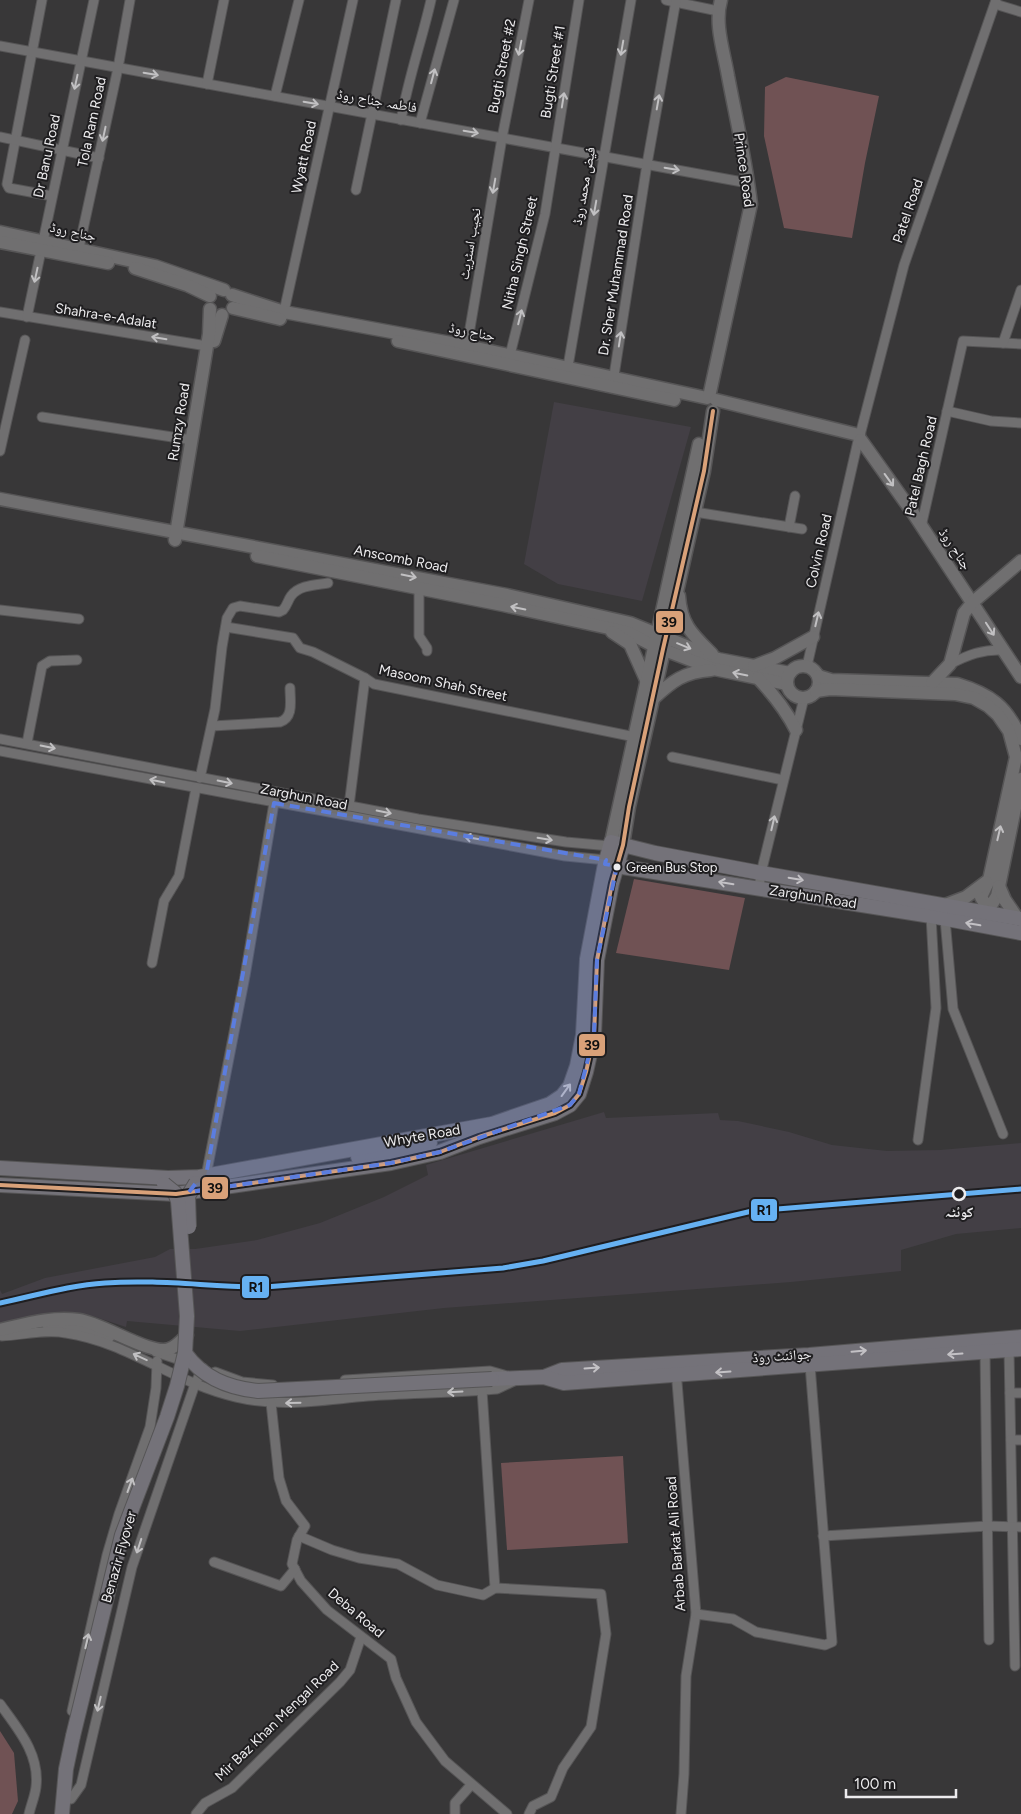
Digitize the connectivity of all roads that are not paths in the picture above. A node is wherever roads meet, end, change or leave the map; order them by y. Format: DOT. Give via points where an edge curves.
graph roads {
  1 [pos="42,0"];
  2 [pos="94,0"];
  3 [pos="130,0"];
  4 [pos="224,0"];
  5 [pos="299,0"];
  6 [pos="353,0"];
  7 [pos="396,0"];
  8 [pos="431,0"];
  9 [pos="454,0"];
  10 [pos="529,0"];
  11 [pos="579,0"];
  12 [pos="631,0"];
  13 [pos="666,0"];
  14 [pos="676,1"];
  15 [pos="996,2"];
  16 [pos="719,5"];
  17 [pos="1021,12"];
  18 [pos="0,46"];
  19 [pos="32,52"];
  20 [pos="81,61"];
  21 [pos="118,68"];
  22 [pos="207,84"];
  23 [pos="275,96"];
  24 [pos="329,106"];
  25 [pos="373,114"];
  26 [pos="401,120"];
  27 [pos="420,123"];
  28 [pos="0,137"];
  29 [pos="502,138"];
  30 [pos="16,140"];
  31 [pos="555,148"];
  32 [pos="62,150"];
  33 [pos="603,156"];
  34 [pos="99,158"];
  35 [pos="647,166"];
  36 [pos="748,183"];
  37 [pos="356,190"];
  38 [pos="52,196"];
  39 [pos="0,232"];
  40 [pos="0,242"];
  41 [pos="42,246"];
  42 [pos="79,248"];
  43 [pos="1021,290"];
  44 [pos="210,296"];
  45 [pos="228,302"];
  46 [pos="210,309"];
  47 [pos="0,312"];
  48 [pos="283,315"];
  49 [pos="27,317"];
  50 [pos="25,340"];
  51 [pos="1003,343"];
  52 [pos="1021,344"];
  53 [pos="207,346"];
  54 [pos="466,350"];
  55 [pos="509,360"];
  56 [pos="567,373"];
  57 [pos="613,383"];
  58 [pos="710,404"];
  59 [pos="947,411"];
  60 [pos="42,417"];
  61 [pos="1021,423"];
  62 [pos="859,438"];
  63 [pos="192,440"];
  64 [pos="0,450"];
  65 [pos="795,496"];
  66 [pos="0,499"];
  67 [pos="0,505"];
  68 [pos="694,512"];
  69 [pos="789,527"];
  70 [pos="921,527"];
  71 [pos="802,529"];
  72 [pos="180,538"];
  73 [pos="1021,561"];
  74 [pos="328,583"];
  75 [pos="678,584"];
  76 [pos="419,588"];
  77 [pos="973,602"];
  78 [pos="0,610"];
  79 [pos="79,620"];
  80 [pos="661,620"];
  81 [pos="630,623"];
  82 [pos="226,627"];
  83 [pos="606,627"];
  84 [pos="813,637"];
  85 [pos="660,642"];
  86 [pos="1004,650"];
  87 [pos="427,651"];
  88 [pos="77,660"];
  89 [pos="716,664"];
  90 [pos="950,664"];
  91 [pos="807,666"];
  92 [pos="756,672"];
  93 [pos="818,676"];
  94 [pos="1021,677"];
  95 [pos="365,678"];
  96 [pos="789,679"];
  97 [pos="647,682"];
  98 [pos="932,683"];
  99 [pos="290,688"];
  100 [pos="816,691"];
  101 [pos="804,698"];
  102 [pos="653,699"];
  103 [pos="212,726"];
  104 [pos="796,730"];
  105 [pos="635,737"];
  106 [pos="0,739"];
  107 [pos="1021,739"];
  108 [pos="28,743"];
  109 [pos="0,751"];
  110 [pos="672,757"];
  111 [pos="200,778"];
  112 [pos="1021,779"];
  113 [pos="784,780"];
  114 [pos="196,788"];
  115 [pos="274,802"];
  116 [pos="349,806"];
  117 [pos="615,844"];
  118 [pos="609,863"];
  119 [pos="761,873"];
  120 [pos="994,883"];
  121 [pos="759,888"];
  122 [pos="945,912"];
  123 [pos="930,916"];
  124 [pos="1019,919"];
  125 [pos="1021,933"];
  126 [pos="152,963"];
  127 [pos="476,1132"];
  128 [pos="1003,1134"];
  129 [pos="918,1140"];
  130 [pos="0,1168"];
  131 [pos="0,1177"];
  132 [pos="201,1179"];
  133 [pos="164,1184"];
  134 [pos="0,1185"];
  135 [pos="1,1334"];
  136 [pos="187,1335"];
  137 [pos="1021,1337"];
  138 [pos="1015,1349"];
  139 [pos="985,1352"];
  140 [pos="160,1354"];
  141 [pos="188,1357"];
  142 [pos="156,1364"];
  143 [pos="810,1365"];
  144 [pos="204,1367"];
  145 [pos="676,1369"];
  146 [pos="519,1378"];
  147 [pos="195,1384"];
  148 [pos="482,1390"];
  149 [pos="1010,1393"];
  150 [pos="1021,1393"];
  151 [pos="271,1403"];
  152 [pos="1011,1440"];
  153 [pos="1021,1440"];
  154 [pos="1016,1485"];
  155 [pos="988,1526"];
  156 [pos="1017,1527"];
  157 [pos="299,1536"];
  158 [pos="823,1536"];
  159 [pos="214,1562"];
  160 [pos="295,1569"];
  161 [pos="1017,1569"];
  162 [pos="495,1588"];
  163 [pos="1018,1610"];
  164 [pos="696,1614"];
  165 [pos="1018,1635"];
  166 [pos="361,1637"];
  167 [pos="989,1640"];
  168 [pos="1019,1667"];
  169 [pos="0,1704"];
  170 [pos="471,1784"];
  171 [pos="67,1795"];
  172 [pos="29,1814"];
  173 [pos="62,1814"];
  174 [pos="69,1814"];
  175 [pos="196,1814"];
  176 [pos="455,1814"];
  177 [pos="507,1814"];
  178 [pos="528,1814"];
  179 [pos="681,1814"];
  1 -- 19 [label="street"];
  2 -- 20 [label="street, Dr Banu Road"];
  3 -- 21 [label="street, Tola Ram Road"];
  4 -- 22 [label="street"];
  5 -- 23 [label="street"];
  6 -- 24 [label="street, Wyatt Road"];
  7 -- 25 [label="street"];
  8 -- 26 [label="street"];
  27 -- 9 [label="street, one-way"];
  10 -- 29 [label="street, Bugti Street #2, one-way"];
  31 -- 11 [label="street, Bugti Street #1, one-way"];
  12 -- 33 [label="street, فیض محمد روڈ, one-way"];
  13 -- 14 [label="street"];
  14 -- 16 [label="street"];
  35 -- 14 [label="street, Dr. Sher Muhammad Road, one-way"];
  15 -- 17 [label="street"];
  15 -- 62 [label="street, Patel Road" via="904,264"];
  16 -- 36 [label="main road, Prince Road" via="721,37"];
  18 -- 19 [label="street, فاطمہ جناح روڈ"];
  19 -- 20 [label="street, فاطمہ جناح روڈ"];
  19 -- 30 [label="street"];
  20 -- 21 [label="street, فاطمہ جناح روڈ"];
  20 -- 32 [label="street, Dr Banu Road, one-way"];
  21 -- 22 [label="street, فاطمہ جناح روڈ, one-way"];
  21 -- 34 [label="street, Tola Ram Road, one-way"];
  22 -- 23 [label="street, فاطمہ جناح روڈ"];
  23 -- 24 [label="street, فاطمہ جناح روڈ, one-way"];
  24 -- 25 [label="street, فاطمہ جناح روڈ"];
  24 -- 48 [label="street, Wyatt Road"];
  25 -- 26 [label="street, فاطمہ جناح روڈ"];
  25 -- 37 [label="street"];
  26 -- 27 [label="street, فاطمہ جناح روڈ"];
  27 -- 29 [label="street, فاطمہ جناح روڈ, one-way"];
  28 -- 30 [label="street"];
  29 -- 31 [label="street, فاطمہ جناح روڈ"];
  29 -- 54 [label="street, نجیب اسٹریٹ, one-way"];
  30 -- 32 [label="street"];
  30 -- 38 [label="street" via="8,188"];
  31 -- 33 [label="street, فاطمہ جناح روڈ"];
  55 -- 31 [label="street, Nitha Singh Street, one-way" via="546,214"];
  32 -- 34 [label="street"];
  32 -- 38 [label="street, Dr Banu Road"];
  33 -- 35 [label="street, فاطمہ جناح روڈ"];
  33 -- 56 [label="street, فیض محمد روڈ, one-way"];
  34 -- 42 [label="street, Tola Ram Road"];
  35 -- 36 [label="street, فاطمہ جناح روڈ, one-way"];
  57 -- 35 [label="street, Dr. Sher Muhammad Road, one-way"];
  36 -- 58 [label="main road, Prince Road" via="749,220"];
  38 -- 41 [label="street, Dr Banu Road"];
  39 -- 41 [label="main road, جناح روڈ"];
  40 -- 41 [label="main road, جناح روڈ"];
  41 -- 42 [label="main road, جناح روڈ"];
  41 -- 44 [label="main road, جناح روڈ" via="134,268"];
  41 -- 49 [label="street, Dr Banu Road, one-way"];
  42 -- 45 [label="main road, جناح روڈ" via="155,266"];
  43 -- 51 [label="street"];
  44 -- 45 [label="main road" via="214,291"];
  44 -- 46 [label="main road, Rumzy Road"];
  45 -- 46 [label="main road" via="216,314"];
  45 -- 48 [label="main road, جناح روڈ"];
  45 -- 72 [label="main road, Rumzy Road" via="216,330"];
  46 -- 53 [label="main road, Rumzy Road"];
  47 -- 49 [label="street, Shahra-e-Adalat"];
  48 -- 54 [label="main road, جناح روڈ"];
  53 -- 49 [label="street, Shahra-e-Adalat, one-way"];
  50 -- 64 [label="street"];
  51 -- 52 [label="street, Patel Bagh Road"];
  51 -- 59 [label="street, Patel Bagh Road" via="961,337"];
  53 -- 63 [label="main road, Rumzy Road"];
  54 -- 55 [label="main road, جناح روڈ"];
  55 -- 56 [label="main road, جناح روڈ"];
  56 -- 57 [label="main road, جناح روڈ"];
  57 -- 58 [label="main road, جناح روڈ"];
  58 -- 62 [label="main road, جناح روڈ"];
  58 -- 68 [label="main road, Prince Road" via="704,471"];
  58 -- 80 [label="main road, Prince Road"];
  59 -- 61 [label="street, Patel Bagh Road" via="991,421"];
  59 -- 70 [label="street, Patel Bagh Road"];
  60 -- 63 [label="street"];
  62 -- 70 [label="main road, جناح روڈ, one-way"];
  84 -- 62 [label="street, Colvin Road, one-way"];
  63 -- 72 [label="main road, Rumzy Road"];
  65 -- 69 [label="street"];
  66 -- 72 [label="main road, Anscomb Road"];
  67 -- 72 [label="main road, Anscomb Road"];
  68 -- 69 [label="street"];
  68 -- 75 [label="main road, Prince Road"];
  69 -- 71 [label="street"];
  70 -- 77 [label="main road, جناح روڈ"];
  72 -- 76 [label="main road, Anscomb Road"];
  72 -- 81 [label="main road, Anscomb Road, one-way" via="460,586"];
  73 -- 77 [label="main road"];
  74 -- 82 [label="street" via="297,591 279,612 240,606 234,608 227,618"];
  75 -- 85 [label="main road, Prince Road"];
  75 -- 89 [label="main road" via="684,622"];
  83 -- 76 [label="main road, Anscomb Road, one-way"];
  76 -- 87 [label="street" via="419,636"];
  77 -- 86 [label="main road, جناح روڈ, one-way"];
  77 -- 90 [label="main road" via="964,613"];
  78 -- 79 [label="street"];
  80 -- 81 [label="main road"];
  80 -- 85 [label="main road, Prince Road"];
  81 -- 85 [label="main road, Anscomb Road"];
  82 -- 95 [label="street, Masoom Shah Street" via="293,638 300,648"];
  82 -- 103 [label="street"];
  83 -- 85 [label="main road, Anscomb Road"];
  83 -- 97 [label="main road" via="630,644"];
  84 -- 91 [label="street, Colvin Road"];
  84 -- 92 [label="main road"];
  85 -- 89 [label="main road, Anscomb Road"];
  85 -- 97 [label="main road, Prince Road"];
  85 -- 102 [label="main road, Prince Road"];
  86 -- 90 [label="street" via="976,652"];
  86 -- 94 [label="main road, جناح روڈ"];
  88 -- 108 [label="street" via="50,661 42,666"];
  89 -- 92 [label="main road, Anscomb Road"];
  89 -- 102 [label="main road" via="683,676"];
  90 -- 98 [label="main road"];
  91 -- 93 [label="main road"];
  91 -- 96 [label="main road" via="796,668"];
  92 -- 96 [label="main road, Anscomb Road"];
  92 -- 104 [label="main road" via="779,700"];
  93 -- 98 [label="main road" via="831,680"];
  93 -- 100 [label="main road"];
  95 -- 105 [label="street, Masoom Shah Street" via="374,684"];
  95 -- 116 [label="street"];
  96 -- 101 [label="main road" via="793,694"];
  97 -- 105 [label="main road, Prince Road"];
  98 -- 107 [label="main road" via="957,684 995,701 1007,713"];
  99 -- 103 [label="street" via="290,715 286,720"];
  100 -- 101 [label="main road"];
  120 -- 100 [label="main road, one-way" via="1016,757 1009,731 998,715 974,698 955,694 830,688"];
  101 -- 104 [label="street"];
  102 -- 117 [label="main road, Prince Road" via="628,807"];
  103 -- 111 [label="street"];
  104 -- 113 [label="street"];
  105 -- 117 [label="main road, Prince Road"];
  106 -- 108 [label="street, Zarghun Road"];
  108 -- 111 [label="street, Zarghun Road, one-way"];
  114 -- 109 [label="street, Zarghun Road, one-way"];
  110 -- 113 [label="street"];
  111 -- 116 [label="street, Zarghun Road, one-way"];
  112 -- 120 [label="main road"];
  119 -- 113 [label="street, one-way"];
  114 -- 115 [label="street, Zarghun Road"];
  114 -- 126 [label="street" via="179,876 164,901"];
  118 -- 115 [label="street, Zarghun Road, one-way"];
  115 -- 132 [label="street" via="245,976"];
  116 -- 117 [label="street, Zarghun Road, one-way" via="566,842"];
  117 -- 118 [label="main road, Prince Road"];
  117 -- 119 [label="main road, Zarghun Road"];
  121 -- 118 [label="main road, Zarghun Road, one-way"];
  118 -- 127 [label="main road, Prince Road" via="597,960 594,1036 579,1094 570,1105 555,1113"];
  119 -- 121 [label="street"];
  119 -- 122 [label="main road, Zarghun Road, one-way"];
  120 -- 122 [label="main road"];
  120 -- 124 [label="main road"];
  121 -- 123 [label="main road, Zarghun Road"];
  122 -- 123 [label="main road, Zarghun Road"];
  122 -- 124 [label="main road, Zarghun Road"];
  125 -- 122 [label="main road, Zarghun Road, one-way"];
  122 -- 128 [label="street" via="953,1009"];
  123 -- 129 [label="street" via="936,1008"];
  127 -- 132 [label="main road, Whyte Road"];
  127 -- 132 [label="main road, Whyte Road" via="398,1151"];
  127 -- 134 [label="main road, Whyte Road" via="440,1152 391,1163 176,1194"];
  130 -- 132 [label="main road, Whyte Road"];
  131 -- 133 [label="main road"];
  132 -- 133 [label="main road"];
  132 -- 141 [label="main road, Benazir Flyover, bridge" via="188,1193 194,1329"];
  133 -- 136 [label="main road, Benazir Flyover, bridge" via="175,1193 178,1201"];
  135 -- 136 [label="main road" via="41,1320 65,1318 95,1323 160,1350 176,1346"];
  135 -- 140 [label="street" via="55,1325 98,1333"];
  142 -- 135 [label="street, one-way" via="76,1334"];
  136 -- 141 [label="main road, Benazir Flyover, bridge"];
  145 -- 137 [label="main road, جوائنٹ روڈ, one-way"];
  138 -- 139 [label="main road, جوائنٹ روڈ"];
  138 -- 149 [label="street"];
  139 -- 143 [label="main road, جوائنٹ روڈ, one-way"];
  139 -- 155 [label="street"];
  140 -- 142 [label="street"];
  140 -- 144 [label="street"];
  141 -- 146 [label="main road, جوائنٹ روڈ, bridge" via="202,1372 219,1382 237,1389 258,1391"];
  141 -- 171 [label="main road, Benazir Flyover" via="185,1390 130,1538 78,1737"];
  142 -- 147 [label="street"];
  171 -- 142 [label="street, one-way" via="58,1775 107,1555 150,1427"];
  143 -- 145 [label="main road, جوائنٹ روڈ, one-way"];
  143 -- 158 [label="street"];
  144 -- 146 [label="street" via="242,1382 277,1386 490,1371"];
  144 -- 147 [label="street"];
  145 -- 146 [label="main road, جوائنٹ روڈ" via="564,1383 544,1377"];
  145 -- 164 [label="street, Arbab Barkat Ali Road"];
  146 -- 148 [label="street" via="497,1389"];
  147 -- 151 [label="street" via="234,1397"];
  147 -- 171 [label="street, one-way" via="132,1567 81,1785"];
  148 -- 151 [label="street, one-way"];
  148 -- 162 [label="street"];
  149 -- 150 [label="street"];
  149 -- 152 [label="street"];
  151 -- 157 [label="street" via="279,1478 286,1501 305,1526"];
  152 -- 153 [label="street"];
  152 -- 154 [label="street"];
  154 -- 156 [label="street"];
  155 -- 156 [label="street"];
  155 -- 158 [label="street"];
  155 -- 167 [label="street"];
  156 -- 161 [label="street"];
  157 -- 160 [label="street" via="292,1564"];
  157 -- 162 [label="street" via="359,1558 398,1564 437,1585 483,1595"];
  158 -- 164 [label="street" via="832,1642 825,1645 756,1632 733,1619"];
  159 -- 160 [label="street" via="281,1586"];
  160 -- 166 [label="street, Deba Road" via="301,1581 327,1610"];
  161 -- 163 [label="street"];
  162 -- 178 [label="street" via="601,1594 606,1634 592,1727 563,1768 551,1797 533,1806"];
  163 -- 165 [label="street"];
  164 -- 179 [label="street, Arbab Barkat Ali Road" via="686,1676"];
  165 -- 168 [label="street"];
  166 -- 170 [label="street, Deba Road" via="391,1658 396,1678 416,1722 445,1761"];
  166 -- 175 [label="street, Mir Baz Khan Mengal Road" via="350,1670 340,1682 232,1788 205,1803"];
  169 -- 172 [label="street" via="26,1740 35,1761 36,1787"];
  170 -- 176 [label="street" via="455,1803"];
  170 -- 177 [label="street, Deba Road"];
  171 -- 173 [label="main road"];
  171 -- 174 [label="main road"];
}
